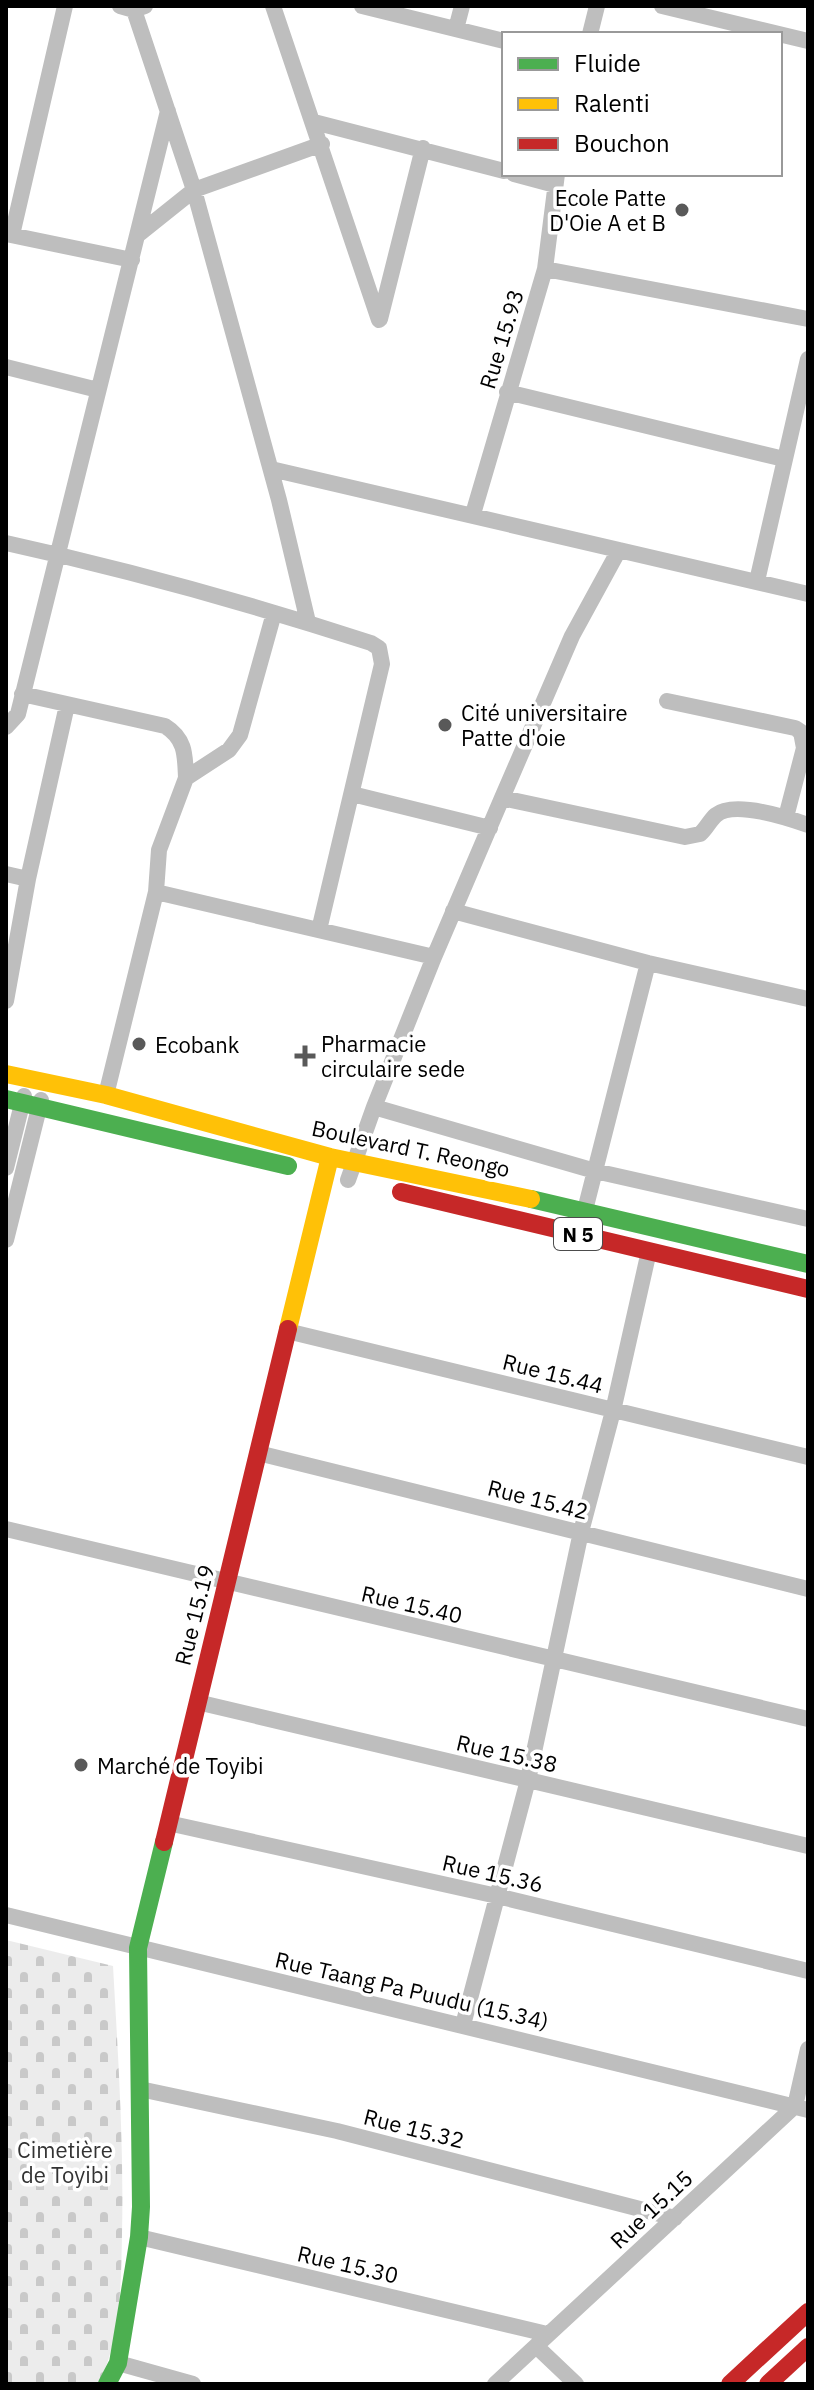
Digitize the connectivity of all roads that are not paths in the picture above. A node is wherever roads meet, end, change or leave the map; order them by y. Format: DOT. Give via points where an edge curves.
graph roads {
  1 [pos="65,6"];
  2 [pos="273,6"];
  3 [pos="362,6"];
  4 [pos="462,6"];
  5 [pos="597,6"];
  6 [pos="662,6"];
  7 [pos="133,7"];
  8 [pos="456,29"];
  9 [pos="590,32"];
  10 [pos="770,32"];
  11 [pos="782,35"];
  12 [pos="502,40"];
  13 [pos="808,41"];
  14 [pos="168,111"];
  15 [pos="314,122"];
  16 [pos="322,144"];
  17 [pos="423,148"];
  18 [pos="502,170"];
  19 [pos="528,176"];
  20 [pos="556,180"];
  21 [pos="194,190"];
  22 [pos="139,234"];
  23 [pos="9,235"];
  24 [pos="132,260"];
  25 [pos="545,269"];
  26 [pos="808,319"];
  27 [pos="808,359"];
  28 [pos="6,367"];
  29 [pos="98,390"];
  30 [pos="507,392"];
  31 [pos="784,459"];
  32 [pos="271,469"];
  33 [pos="473,514"];
  34 [pos="6,543"];
  35 [pos="619,550"];
  36 [pos="58,554"];
  37 [pos="757,581"];
  38 [pos="808,594"];
  39 [pos="274,613"];
  40 [pos="308,622"];
  41 [pos="22,694"];
  42 [pos="667,701"];
  43 [pos="67,705"];
  44 [pos="6,727"];
  45 [pos="186,778"];
  46 [pos="352,794"];
  47 [pos="502,798"];
  48 [pos="786,817"];
  49 [pos="808,825"];
  50 [pos="490,828"];
  51 [pos="6,874"];
  52 [pos="28,879"];
  53 [pos="156,892"];
  54 [pos="453,911"];
  55 [pos="319,930"];
  56 [pos="434,957"];
  57 [pos="648,963"];
  58 [pos="808,999"];
  59 [pos="6,1001"];
  60 [pos="6,1074"];
  61 [pos="36,1081"];
  62 [pos="106,1095"];
  63 [pos="23,1103"];
  64 [pos="374,1107"];
  65 [pos="328,1166"];
  66 [pos="6,1168"];
  67 [pos="595,1171"];
  68 [pos="361,1178"];
  69 [pos="585,1210"];
  70 [pos="808,1219"];
  71 [pos="6,1240"];
  72 [pos="649,1251"];
  73 [pos="808,1264"];
  74 [pos="808,1289"];
  75 [pos="287,1331"];
  76 [pos="613,1411"];
  77 [pos="258,1453"];
  78 [pos="808,1457"];
  79 [pos="6,1529"];
  80 [pos="581,1532"];
  81 [pos="226,1583"];
  82 [pos="808,1589"];
  83 [pos="555,1660"];
  84 [pos="197,1702"];
  85 [pos="808,1719"];
  86 [pos="528,1780"];
  87 [pos="168,1823"];
  88 [pos="808,1846"];
  89 [pos="497,1896"];
  90 [pos="6,1915"];
  91 [pos="138,1948"];
  92 [pos="808,1971"];
  93 [pos="463,2025"];
  94 [pos="808,2049"];
  95 [pos="140,2089"];
  96 [pos="801,2108"];
  97 [pos="675,2218"];
  98 [pos="139,2237"];
  99 [pos="808,2312"];
  100 [pos="541,2340"];
  101 [pos="808,2347"];
  102 [pos="118,2363"];
  103 [pos="107,2384"];
  104 [pos="193,2384"];
  105 [pos="495,2384"];
  106 [pos="576,2384"];
  107 [pos="730,2384"];
  108 [pos="768,2384"];
  1 -- 23 [label="street"];
  2 -- 15 [label="street"];
  3 -- 8 [label="street"];
  4 -- 8 [label="street"];
  5 -- 9 [label="street"];
  6 -- 10 [label="street"];
  7 -- 14 [label="street"];
  8 -- 12 [label="street"];
  11 -- 13 [label="street"];
  14 -- 21 [label="street"];
  14 -- 22 [label="street"];
  15 -- 16 [label="street"];
  15 -- 17 [label="street"];
  16 -- 17 [label="street" via="379,320"];
  16 -- 21 [label="street"];
  17 -- 18 [label="street"];
  19 -- 20 [label="street"];
  20 -- 25 [label="street, Rue 15.93"];
  21 -- 22 [label="street"];
  21 -- 32 [label="street"];
  22 -- 24 [label="street"];
  23 -- 24 [label="street"];
  24 -- 29 [label="street"];
  25 -- 26 [label="street"];
  25 -- 30 [label="street, Rue 15.93"];
  27 -- 31 [label="street"];
  28 -- 29 [label="street"];
  29 -- 36 [label="street"];
  30 -- 31 [label="street"];
  30 -- 33 [label="street, Rue 15.93"];
  31 -- 37 [label="street"];
  32 -- 33 [label="street"];
  32 -- 40 [label="street"];
  33 -- 35 [label="street"];
  34 -- 36 [label="street"];
  35 -- 37 [label="street"];
  35 -- 47 [label="street" via="572,636"];
  36 -- 39 [label="street"];
  36 -- 41 [label="street"];
  37 -- 38 [label="street"];
  39 -- 40 [label="street"];
  39 -- 45 [label="street" via="240,735 229,750"];
  40 -- 46 [label="street" via="371,643 383,656"];
  41 -- 43 [label="street"];
  41 -- 44 [label="street" via="18,714"];
  42 -- 48 [label="street" via="801,732 804,748"];
  43 -- 45 [label="street" via="165,726 181,740"];
  43 -- 52 [label="street"];
  45 -- 53 [label="street" via="159,850"];
  46 -- 50 [label="street"];
  46 -- 55 [label="street"];
  47 -- 48 [label="street" via="685,837 700,834 715,815 728,809"];
  47 -- 50 [label="street"];
  48 -- 49 [label="street"];
  50 -- 54 [label="street"];
  51 -- 52 [label="street"];
  52 -- 59 [label="street"];
  53 -- 55 [label="street"];
  53 -- 62 [label="street"];
  54 -- 56 [label="street"];
  54 -- 57 [label="street"];
  55 -- 56 [label="street"];
  56 -- 64 [label="street"];
  57 -- 58 [label="street"];
  57 -- 67 [label="street"];
  60 -- 61 [label="main road, Boulevard T. Reongo / N 5"];
  61 -- 62 [label="main road, Boulevard T. Reongo / N 5"];
  61 -- 63 [label="street"];
  62 -- 65 [label="main road, Boulevard T. Reongo / N 5"];
  63 -- 65 [label="main road, N 5"];
  63 -- 66 [label="street"];
  63 -- 71 [label="street"];
  64 -- 67 [label="street"];
  64 -- 68 [label="street"];
  65 -- 68 [label="main road, N 5"];
  65 -- 75 [label="main road, Rue 15.19"];
  67 -- 69 [label="street"];
  67 -- 70 [label="street"];
  68 -- 69 [label="main road, Boulevard T. Reongo / N 5"];
  68 -- 72 [label="main road, N 5"];
  69 -- 73 [label="main road, Boulevard T. Reongo / N 5"];
  72 -- 74 [label="main road, N 5"];
  72 -- 76 [label="street"];
  75 -- 76 [label="street, Rue 15.44"];
  75 -- 77 [label="main road, Rue 15.19"];
  76 -- 78 [label="street, Rue 15.44"];
  76 -- 80 [label="street"];
  77 -- 80 [label="street, Rue 15.42"];
  77 -- 81 [label="main road, Rue 15.19"];
  79 -- 81 [label="street, Rue 15.40"];
  80 -- 82 [label="street, Rue 15.42"];
  80 -- 83 [label="street"];
  81 -- 83 [label="street, Rue 15.40"];
  81 -- 84 [label="main road, Rue 15.19"];
  83 -- 85 [label="street, Rue 15.40"];
  83 -- 86 [label="street"];
  84 -- 86 [label="street, Rue 15.38"];
  84 -- 87 [label="main road, Rue 15.19"];
  86 -- 88 [label="street, Rue 15.38"];
  86 -- 89 [label="street"];
  87 -- 89 [label="street, Rue 15.36"];
  87 -- 91 [label="main road, Rue 15.19"];
  89 -- 92 [label="street, Rue 15.36"];
  89 -- 93 [label="street"];
  90 -- 91 [label="street, Rue Taang Pa Puudu (15.34)"];
  91 -- 93 [label="street, Rue Taang Pa Puudu (15.34)"];
  91 -- 95 [label="main road, Rue 15.19"];
  93 -- 96 [label="street, Rue Taang Pa Puudu (15.34)"];
  94 -- 96 [label="street"];
  95 -- 97 [label="street, Rue 15.32" via="337,2131"];
  95 -- 98 [label="main road, Rue 15.19"];
  96 -- 97 [label="street, Rue 15.15"];
  97 -- 100 [label="street, Rue 15.15"];
  98 -- 100 [label="street, Rue 15.30"];
  98 -- 102 [label="main road, Rue 15.19"];
  99 -- 107 [label="main road"];
  100 -- 105 [label="street, Rue 15.15"];
  100 -- 106 [label="street"];
  101 -- 108 [label="main road"];
  102 -- 103 [label="main road, Rue 15.19"];
  102 -- 104 [label="street"];
}
